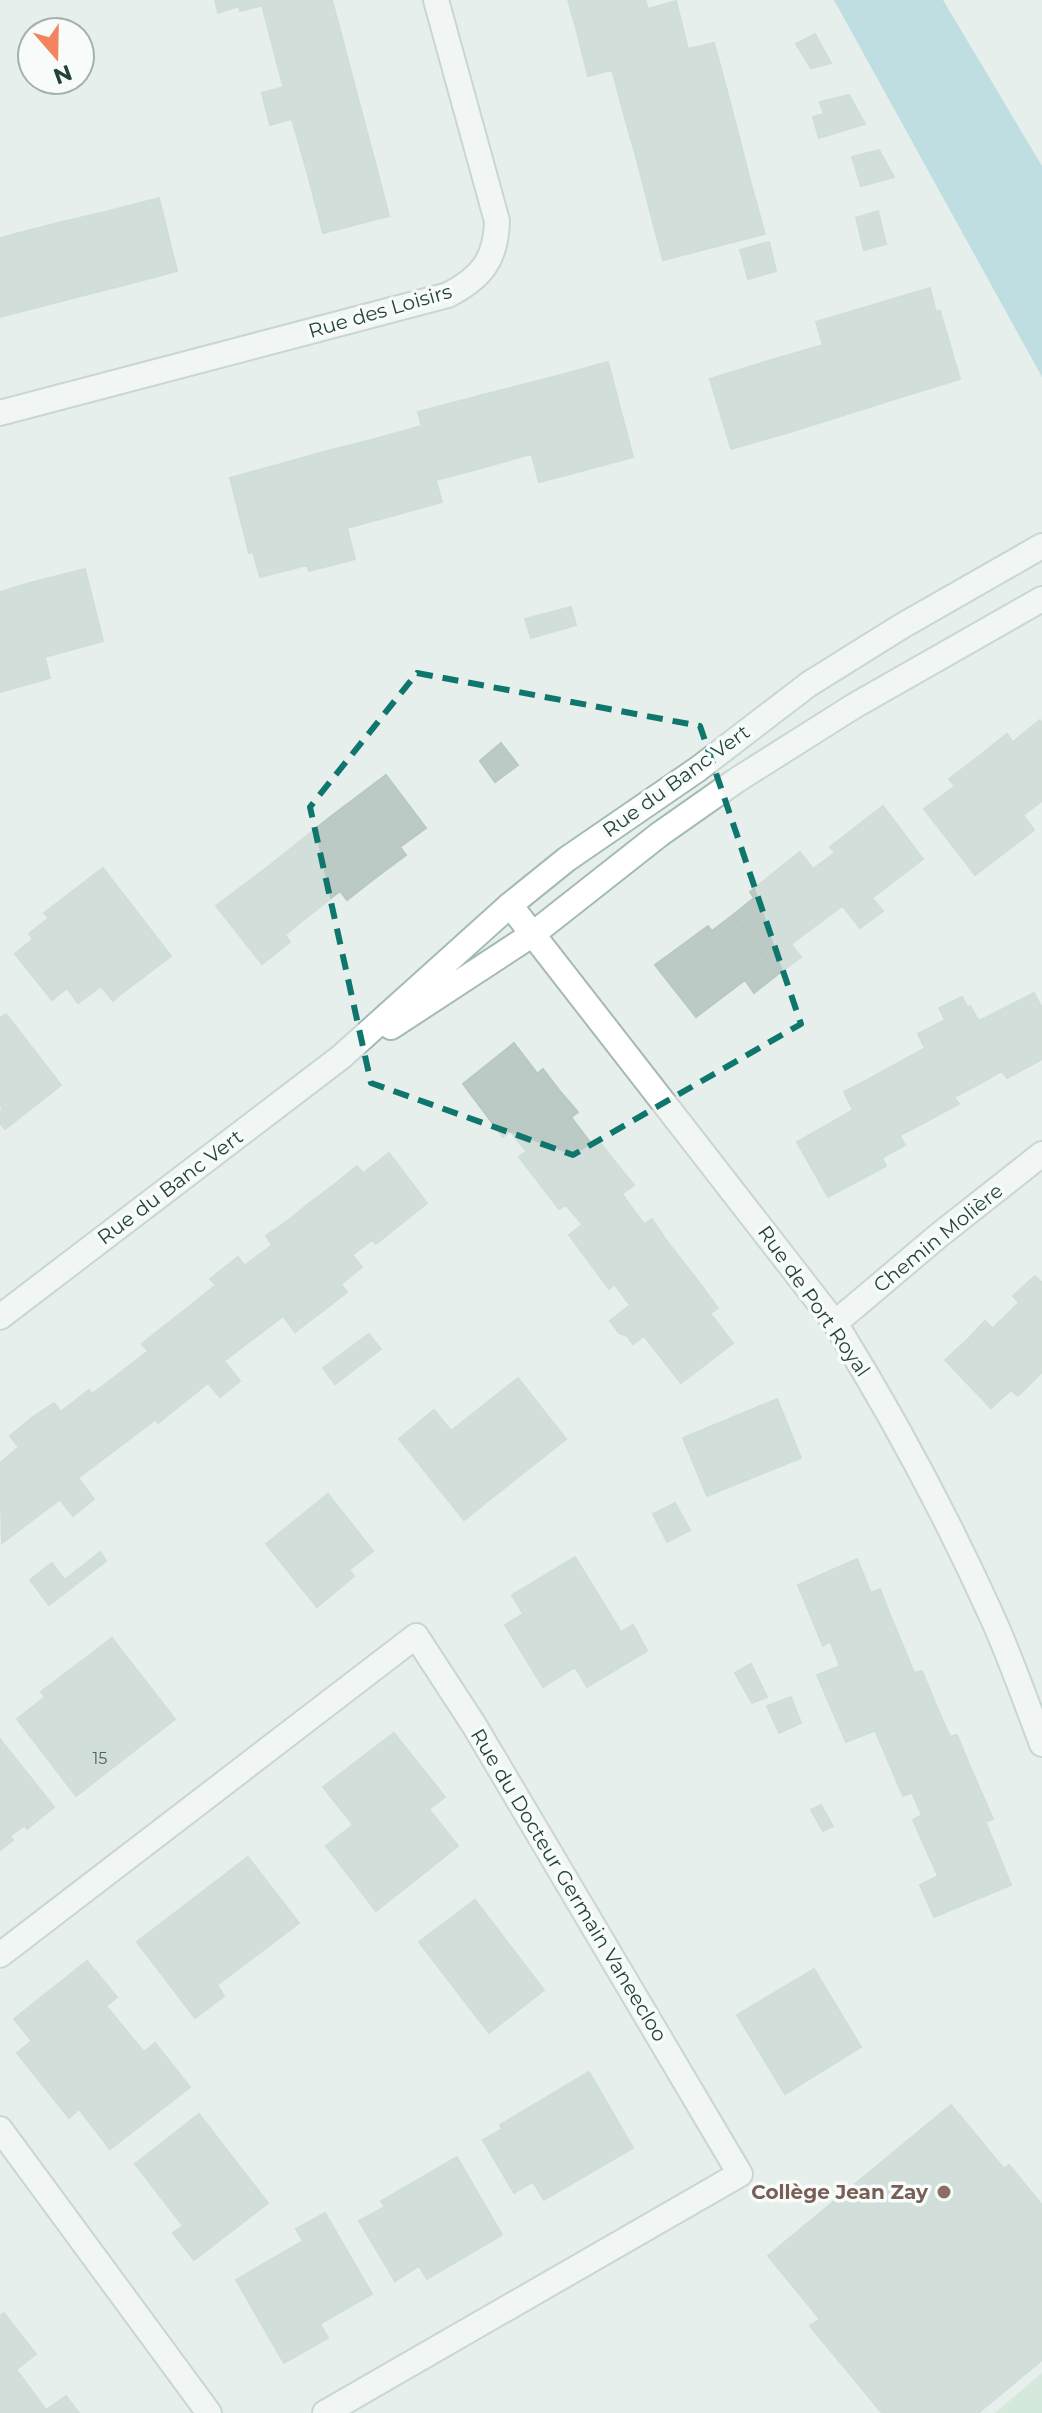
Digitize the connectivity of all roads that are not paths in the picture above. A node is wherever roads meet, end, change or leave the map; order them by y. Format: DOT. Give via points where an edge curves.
graph roads {
  1 [pos="436,0"];
  2 [pos="0,413"];
  3 [pos="1042,546"];
  4 [pos="1042,599"];
  5 [pos="510,905"];
  6 [pos="533,934"];
  7 [pos="341,1057"];
  8 [pos="1042,1154"];
  9 [pos="0,1317"];
  10 [pos="835,1323"];
  11 [pos="1042,1744"];
  12 [pos="0,1955"];
  13 [pos="0,2129"];
  14 [pos="209,2413"];
  15 [pos="325,2413"];
  1 -- 2 [label="street, Rue des Loisirs" via="497,221 491,256 470,282 448,295"];
  3 -- 5 [label="street, Rue du Banc Vert" via="809,684"];
  4 -- 6 [label="street, Rue du Banc Vert" via="737,780"];
  5 -- 6 [label="street, Rue de Port Royal"];
  5 -- 7 [label="street, Rue du Banc Vert"];
  6 -- 7 [label="street, Rue du Banc Vert"];
  6 -- 10 [label="street, Rue de Port Royal"];
  7 -- 9 [label="street, Rue du Banc Vert"];
  8 -- 10 [label="street, Chemin Molière"];
  10 -- 11 [label="street, Rue de Port Royal" via="963,1554"];
  12 -- 15 [label="street, Rue du Docteur Germain Vaneecloo" via="416,1636 740,2174"];
  13 -- 14 [label="street"];
}
